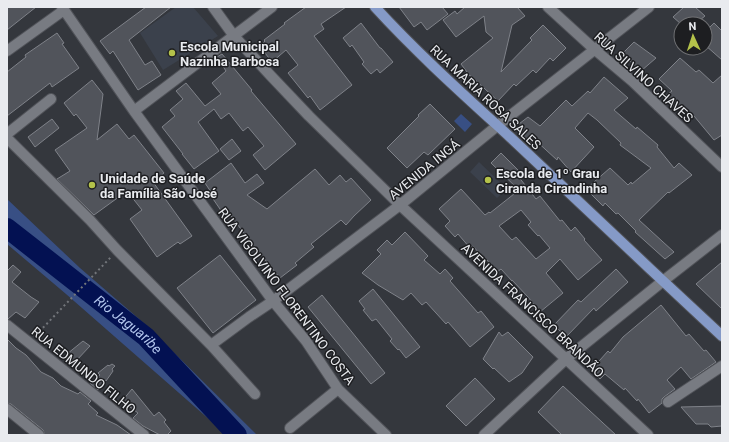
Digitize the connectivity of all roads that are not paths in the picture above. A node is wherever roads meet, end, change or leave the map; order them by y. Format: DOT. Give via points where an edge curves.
graph roads {
  1 [pos="212,7"];
  2 [pos="272,7"];
  3 [pos="375,7"];
  4 [pos="548,7"];
  5 [pos="649,7"];
  6 [pos="63,8"];
  7 [pos="234,36"];
  8 [pos="594,49"];
  9 [pos="7,51"];
  10 [pos="51,99"];
  11 [pos="134,111"];
  12 [pos="497,126"];
  13 [pos="7,134"];
  14 [pos="7,138"];
  15 [pos="722,167"];
  16 [pos="400,205"];
  17 [pos="722,235"];
  18 [pos="663,281"];
  19 [pos="273,301"];
  20 [pos="7,325"];
  21 [pos="722,336"];
  22 [pos="211,346"];
  23 [pos="566,359"];
  24 [pos="722,366"];
  25 [pos="338,389"];
  26 [pos="255,394"];
  27 [pos="668,402"];
  28 [pos="7,408"];
  29 [pos="290,428"];
  30 [pos="645,434"];
  31 [pos="39,435"];
  32 [pos="144,435"];
  33 [pos="386,435"];
  34 [pos="484,435"];
  1 -- 7 [label="street, AVENIDA FRANCISCO BRANDÃO"];
  2 -- 7 [label="street"];
  3 -- 12 [label="main road, RUA MARIA ROSA SALES" via="448,81"];
  4 -- 8 [label="street, RUA SILVINO CHAVES"];
  5 -- 8 [label="street, AVENIDA INGÁ"];
  6 -- 9 [label="street"];
  6 -- 11 [label="street, RUA VIGOLVINO FLORENTINO COSTA"];
  7 -- 11 [label="street"];
  7 -- 16 [label="street, AVENIDA FRANCISCO BRANDÃO" via="309,116"];
  8 -- 12 [label="street, AVENIDA INGÁ"];
  8 -- 15 [label="street, RUA SILVINO CHAVES" via="632,81"];
  10 -- 13 [label="street"];
  11 -- 19 [label="street, RUA VIGOLVINO FLORENTINO COSTA"];
  12 -- 16 [label="street, AVENIDA INGÁ"];
  12 -- 18 [label="main road, RUA MARIA ROSA SALES"];
  14 -- 22 [label="street"];
  16 -- 19 [label="street, AVENIDA INGÁ"];
  16 -- 23 [label="street, AVENIDA FRANCISCO BRANDÃO"];
  17 -- 18 [label="street"];
  18 -- 21 [label="main road, RUA MARIA ROSA SALES"];
  18 -- 23 [label="street"];
  19 -- 22 [label="street, AVENIDA INGÁ"];
  19 -- 25 [label="street, RUA VIGOLVINO FLORENTINO COSTA" via="306,341"];
  20 -- 32 [label="street, RUA EDMUNDO FILHO"];
  22 -- 26 [label="street"];
  23 -- 30 [label="street, AVENIDA FRANCISCO BRANDÃO"];
  23 -- 34 [label="street"];
  24 -- 27 [label="street"];
  25 -- 29 [label="street"];
  25 -- 33 [label="street, RUA VIGOLVINO FLORENTINO COSTA"];
  28 -- 31 [label="street"];
}
